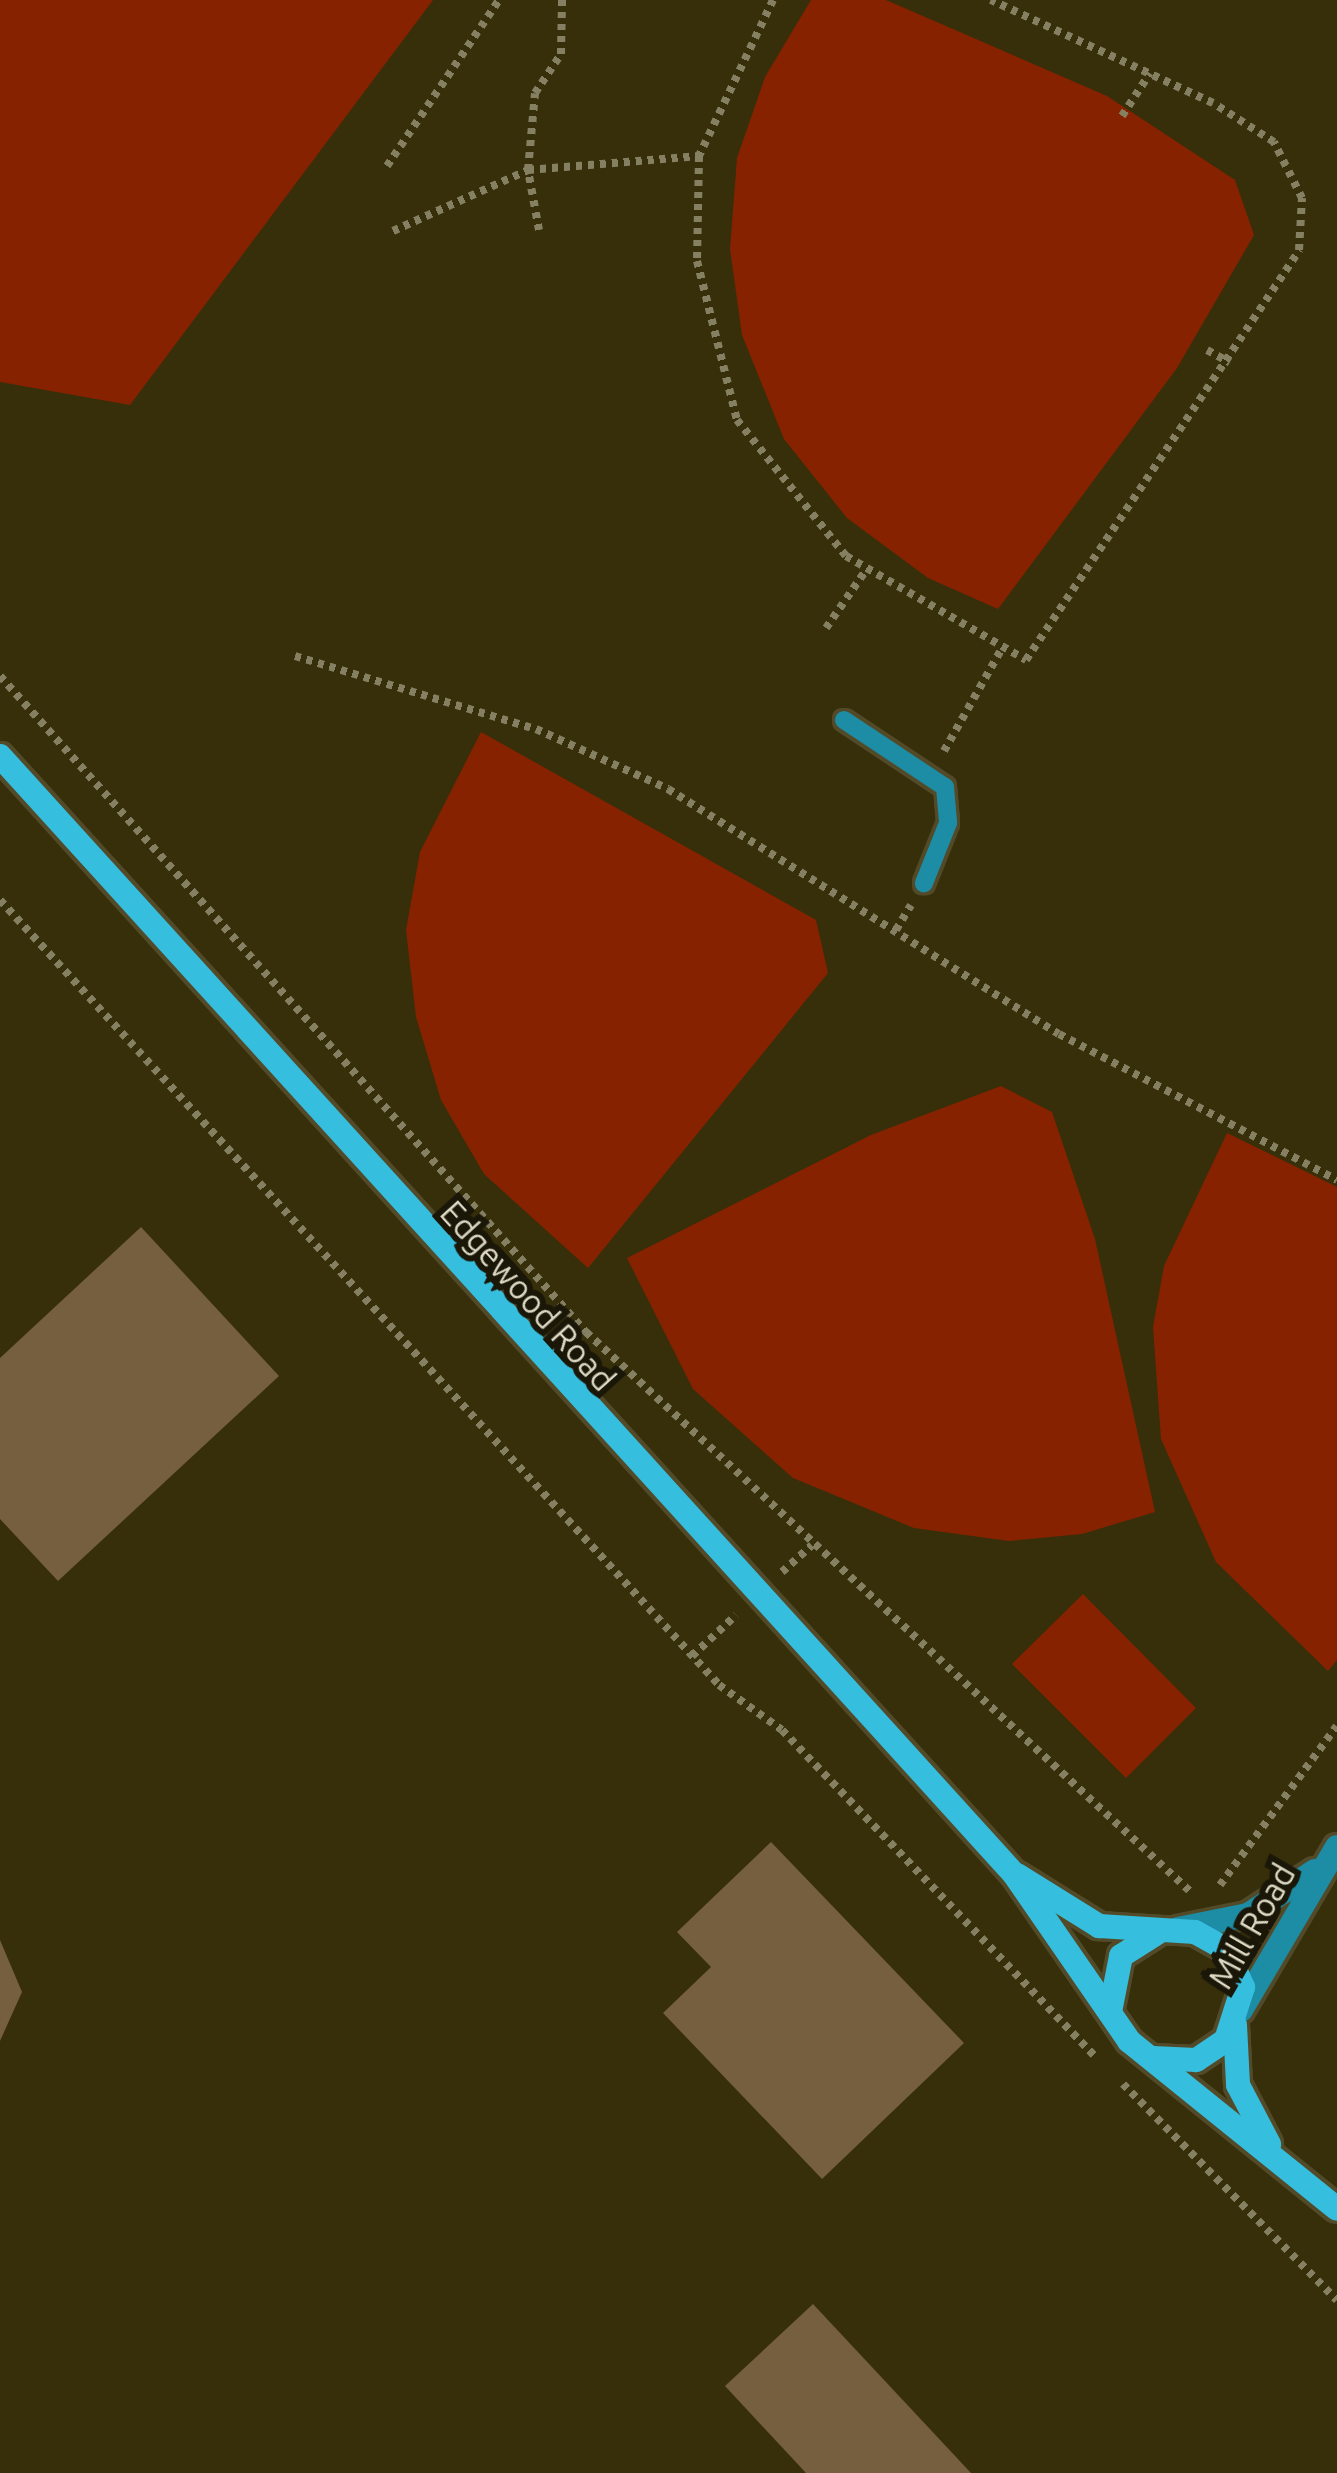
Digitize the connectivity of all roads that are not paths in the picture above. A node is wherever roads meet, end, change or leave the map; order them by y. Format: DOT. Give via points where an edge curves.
graph roads {
  1 [pos="844,720"];
  2 [pos="0,756"];
  3 [pos="924,883"];
  4 [pos="1332,1855"];
  5 [pos="1015,1874"];
  6 [pos="1174,1930"];
  7 [pos="1112,2010"];
  8 [pos="1236,2024"];
  9 [pos="1149,2057"];
  10 [pos="1268,2144"];
  11 [pos="1337,2209"];
  1 -- 3 [label="lane" via="945,787 948,823"];
  2 -- 5 [label="street, Edgewood Road"];
  4 -- 6 [label="street, Mill Road" via="1248,1916"];
  4 -- 8 [label="street, Mill Road"];
  5 -- 6 [label="street, Edgewood Road" via="1100,1927"];
  5 -- 7 [label="street, Edgewood Road"];
  6 -- 7 [label="street, Mill Road" via="1121,1956"];
  6 -- 8 [label="street, Edgewood Road" via="1217,1942 1239,1969"];
  7 -- 9 [label="street, Edgewood Road"];
  8 -- 9 [label="street, Mill Road" via="1206,2056"];
  8 -- 10 [label="street, Edgewood Road" via="1238,2085"];
  9 -- 10 [label="street, Edgewood Road"];
  10 -- 11 [label="street, Edgewood Road"];
}
